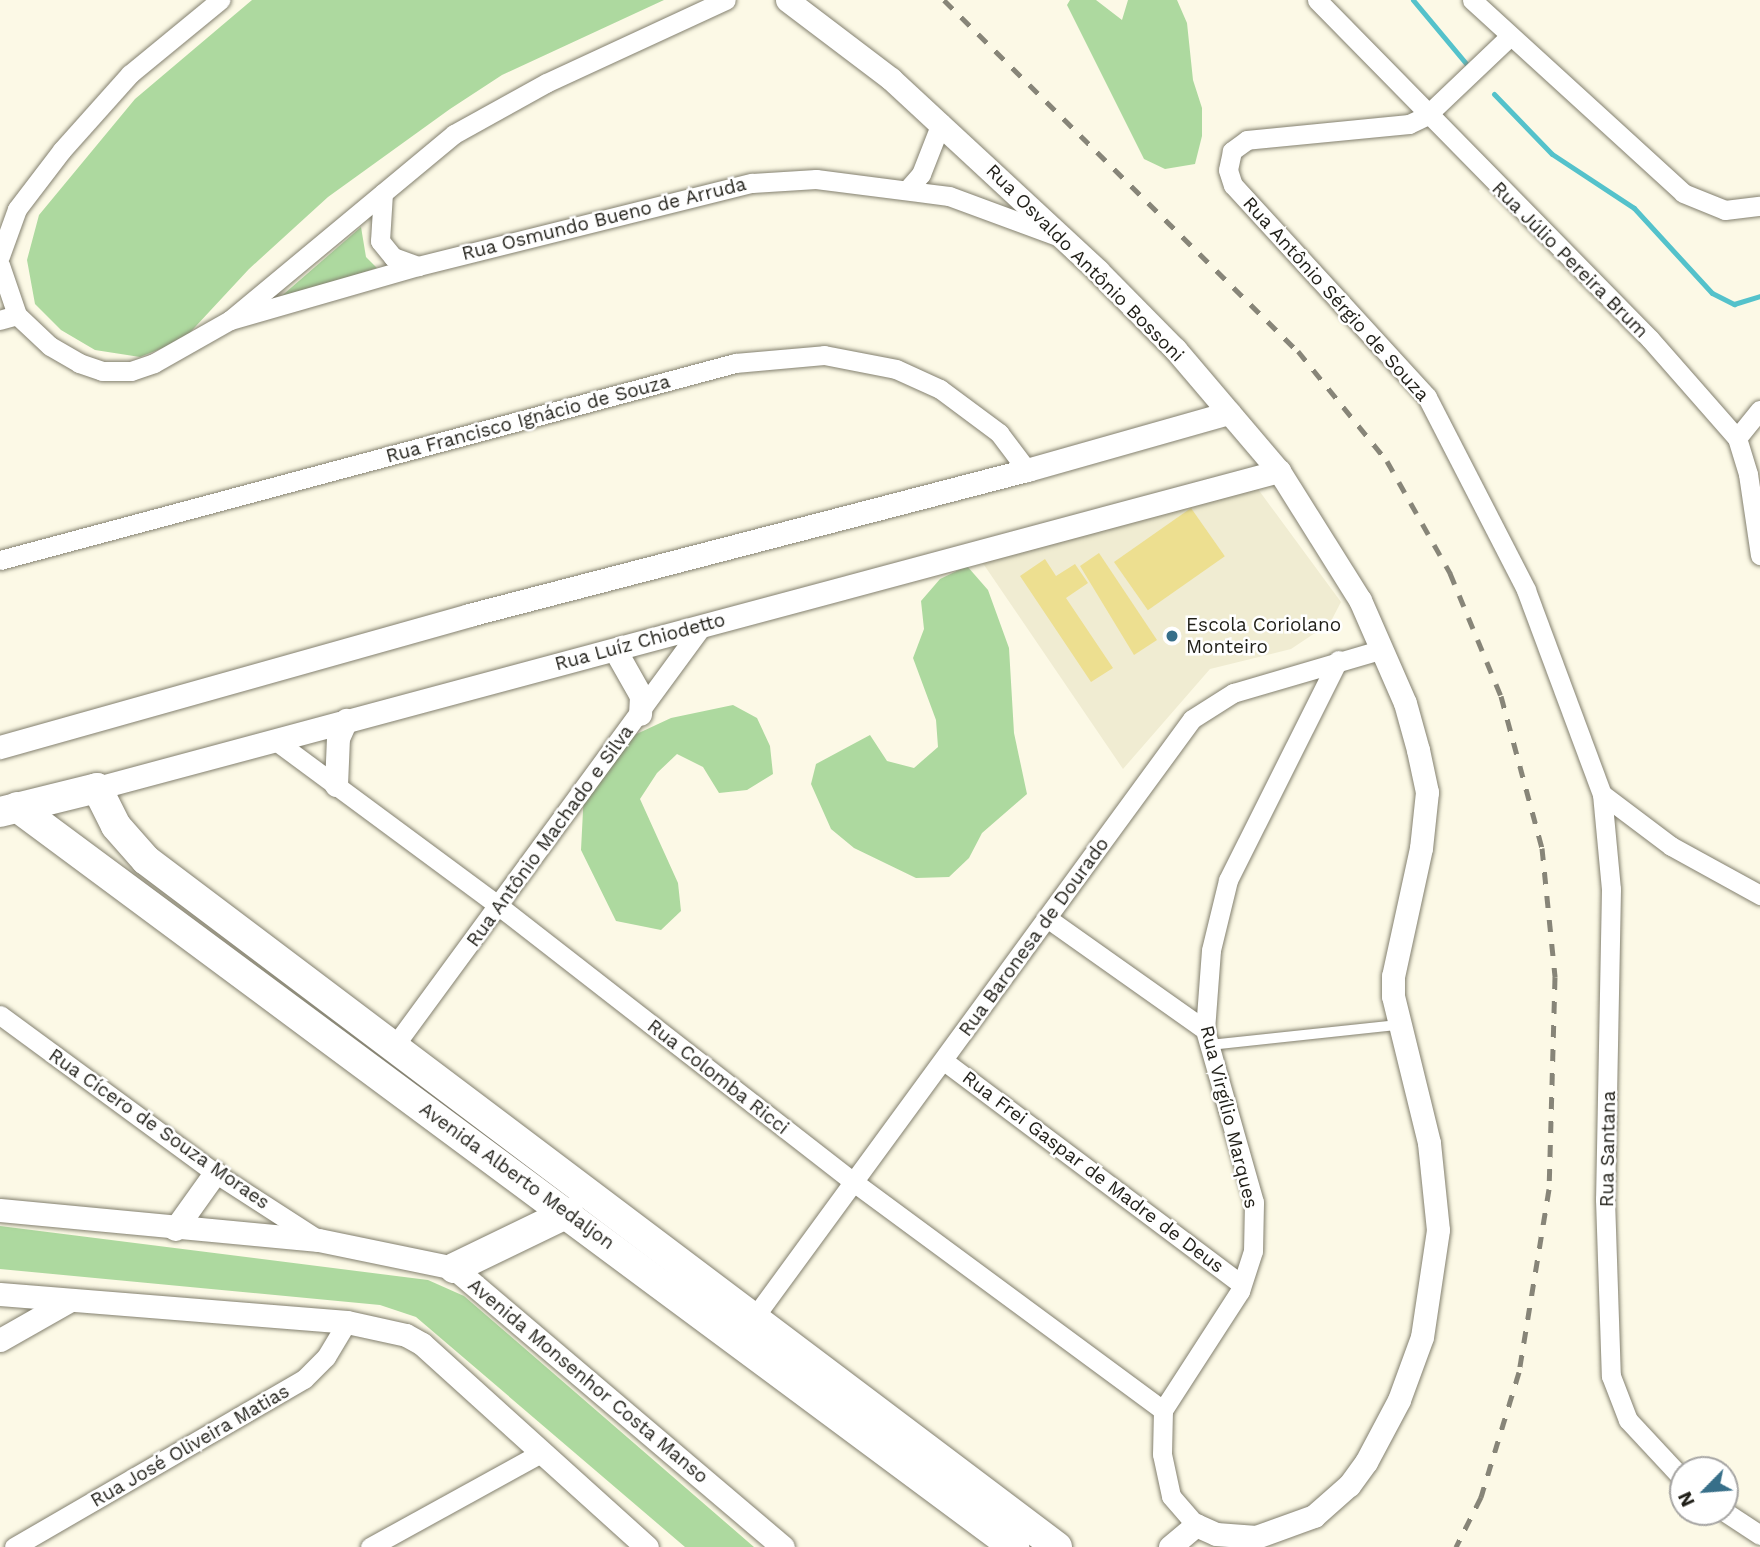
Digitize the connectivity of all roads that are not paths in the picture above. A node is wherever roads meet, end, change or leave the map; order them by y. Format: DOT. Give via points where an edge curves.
graph roads {
  1 [pos="220,0"];
  2 [pos="726,0"];
  3 [pos="787,0"];
  4 [pos="1317,0"];
  5 [pos="1472,0"];
  6 [pos="704,5"];
  7 [pos="1508,38"];
  8 [pos="1426,116"];
  9 [pos="941,123"];
  10 [pos="907,190"];
  11 [pos="383,193"];
  12 [pos="1760,206"];
  13 [pos="1062,237"];
  14 [pos="0,256"];
  15 [pos="0,265"];
  16 [pos="418,266"];
  17 [pos="8,317"];
  18 [pos="230,320"];
  19 [pos="1760,410"];
  20 [pos="1229,413"];
  21 [pos="1737,438"];
  22 [pos="1027,470"];
  23 [pos="1279,471"];
  24 [pos="1760,555"];
  25 [pos="0,560"];
  26 [pos="703,625"];
  27 [pos="614,649"];
  28 [pos="1383,649"];
  29 [pos="1338,660"];
  30 [pos="640,714"];
  31 [pos="346,720"];
  32 [pos="276,741"];
  33 [pos="0,747"];
  34 [pos="336,785"];
  35 [pos="97,788"];
  36 [pos="1602,794"];
  37 [pos="9,810"];
  38 [pos="1760,895"];
  39 [pos="499,906"];
  40 [pos="1047,918"];
  41 [pos="0,1015"];
  42 [pos="1398,1025"];
  43 [pos="1207,1037"];
  44 [pos="395,1045"];
  45 [pos="944,1060"];
  46 [pos="215,1173"];
  47 [pos="855,1183"];
  48 [pos="0,1210"];
  49 [pos="568,1213"];
  50 [pos="175,1228"];
  51 [pos="319,1240"];
  52 [pos="454,1268"];
  53 [pos="1241,1284"];
  54 [pos="0,1294"];
  55 [pos="69,1301"];
  56 [pos="753,1319"];
  57 [pos="346,1322"];
  58 [pos="0,1340"];
  59 [pos="1163,1410"];
  60 [pos="539,1454"];
  61 [pos="1669,1464"];
  62 [pos="1739,1521"];
  63 [pos="1196,1525"];
  64 [pos="1760,1535"];
  65 [pos="24,1545"];
  66 [pos="370,1547"];
  67 [pos="647,1547"];
  68 [pos="783,1547"];
  69 [pos="1014,1547"];
  70 [pos="1057,1547"];
  71 [pos="1170,1547"];
  1 -- 14 [label="street" via="130,74 62,150 17,209"];
  2 -- 6 [label="street"];
  3 -- 9 [label="street, Rua Osvaldo Antônio Bossoni"];
  4 -- 8 [label="street, Rua Júlio Pereira Brum"];
  5 -- 7 [label="street"];
  6 -- 11 [label="street" via="454,134"];
  7 -- 8 [label="street, Rua Antônio Sérgio de Souza"];
  7 -- 12 [label="street" via="1683,193 1725,210"];
  8 -- 21 [label="street, Rua Júlio Pereira Brum" via="1650,339"];
  8 -- 36 [label="street, Rua Antônio Sérgio de Souza" via="1409,124 1247,140 1232,150 1228,170 1233,185 1427,397 1526,590"];
  9 -- 10 [label="street" via="921,174"];
  9 -- 13 [label="street, Rua Osvaldo Antônio Bossoni"];
  10 -- 13 [label="street, Rua Osmundo Bueno de Arruda" via="948,196"];
  10 -- 16 [label="street, Rua Osmundo Bueno de Arruda" via="817,179 752,183"];
  11 -- 16 [label="street" via="380,241 393,257"];
  11 -- 18 [label="street"];
  13 -- 20 [label="street, Rua Osvaldo Antônio Bossoni" via="1175,349"];
  15 -- 17 [label="street"];
  16 -- 18 [label="street, Rua Osmundo Bueno de Arruda"];
  17 -- 18 [label="street" via="79,363 121,371 154,363"];
  19 -- 21 [label="street"];
  20 -- 22 [label="street"];
  20 -- 23 [label="street, Rua Osvaldo Antônio Bossoni"];
  21 -- 24 [label="street, Rua Júlio Pereira Brum" via="1748,474"];
  22 -- 25 [label="street, Rua Francisco Ignácio de Souza" via="999,433 972,409 896,369 824,355 735,363"];
  22 -- 33 [label="street" via="469,615"];
  23 -- 26 [label="street, Rua Luíz Chiodetto"];
  23 -- 28 [label="street, Rua Osvaldo Antônio Bossoni" via="1360,600"];
  26 -- 27 [label="street, Rua Luíz Chiodetto"];
  26 -- 30 [label="street, Rua Antônio Machado e Silva"];
  27 -- 30 [label="street" via="641,696"];
  27 -- 31 [label="street, Rua Luíz Chiodetto"];
  28 -- 29 [label="street, Rua Baronesa de Dourado"];
  28 -- 42 [label="street, Rua Osvaldo Antônio Bossoni" via="1405,703 1427,792 1419,860 1393,976"];
  29 -- 40 [label="street, Rua Baronesa de Dourado" via="1233,693 1192,719"];
  29 -- 43 [label="street, Rua Virgílio Marques" via="1228,880 1209,963"];
  30 -- 39 [label="street, Rua Antônio Machado e Silva"];
  31 -- 32 [label="street, Rua Luíz Chiodetto"];
  31 -- 34 [label="street" via="338,738"];
  32 -- 34 [label="street, Rua Colomba Ricci"];
  32 -- 35 [label="street, Rua Luíz Chiodetto"];
  34 -- 39 [label="street, Rua Colomba Ricci"];
  35 -- 37 [label="main road, Rua Luíz Chiodetto"];
  35 -- 44 [label="main road, Avenida Alberto Medaljon" via="116,826 146,860"];
  36 -- 38 [label="street" via="1671,846"];
  36 -- 61 [label="street, Rua Santana" via="1611,889 1605,1199 1611,1376 1628,1420"];
  37 -- 49 [label="main road, Avenida Alberto Medaljon"];
  39 -- 44 [label="street, Rua Antônio Machado e Silva"];
  39 -- 47 [label="street, Rua Colomba Ricci"];
  40 -- 43 [label="street"];
  40 -- 45 [label="street, Rua Baronesa de Dourado"];
  41 -- 46 [label="street, Rua Cícero de Souza Moraes"];
  42 -- 43 [label="lane"];
  42 -- 63 [label="street, Rua Osvaldo Antônio Bossoni" via="1429,1143 1438,1230 1424,1326 1399,1400 1355,1477 1314,1517 1256,1537 1216,1534"];
  43 -- 53 [label="street, Rua Virgílio Marques" via="1254,1202 1253,1251"];
  44 -- 56 [label="main road, Avenida Alberto Medaljon"];
  45 -- 47 [label="street, Rua Baronesa de Dourado"];
  45 -- 53 [label="street, Rua Frei Gaspar de Madre de Deus"];
  46 -- 50 [label="street"];
  46 -- 51 [label="street, Rua Cícero de Souza Moraes"];
  47 -- 56 [label="street, Rua Baronesa de Dourado"];
  47 -- 59 [label="street, Rua Colomba Ricci"];
  48 -- 50 [label="street, Avenida Monsenhor Costa Manso"];
  49 -- 52 [label="main road"];
  49 -- 69 [label="main road, Avenida Alberto Medaljon"];
  50 -- 51 [label="street, Avenida Monsenhor Costa Manso"];
  51 -- 52 [label="street, Avenida Monsenhor Costa Manso"];
  52 -- 68 [label="street, Avenida Monsenhor Costa Manso"];
  53 -- 59 [label="street, Rua Virgílio Marques"];
  54 -- 55 [label="street"];
  55 -- 57 [label="street"];
  55 -- 58 [label="street"];
  56 -- 70 [label="main road, Avenida Alberto Medaljon"];
  57 -- 60 [label="street" via="392,1330 422,1344"];
  57 -- 65 [label="street, Rua José Oliveira Matias" via="326,1357 304,1379"];
  59 -- 63 [label="street" via="1162,1454 1171,1496"];
  60 -- 66 [label="street"];
  60 -- 67 [label="street"];
  62 -- 64 [label="street"];
  63 -- 71 [label="street"];
}
